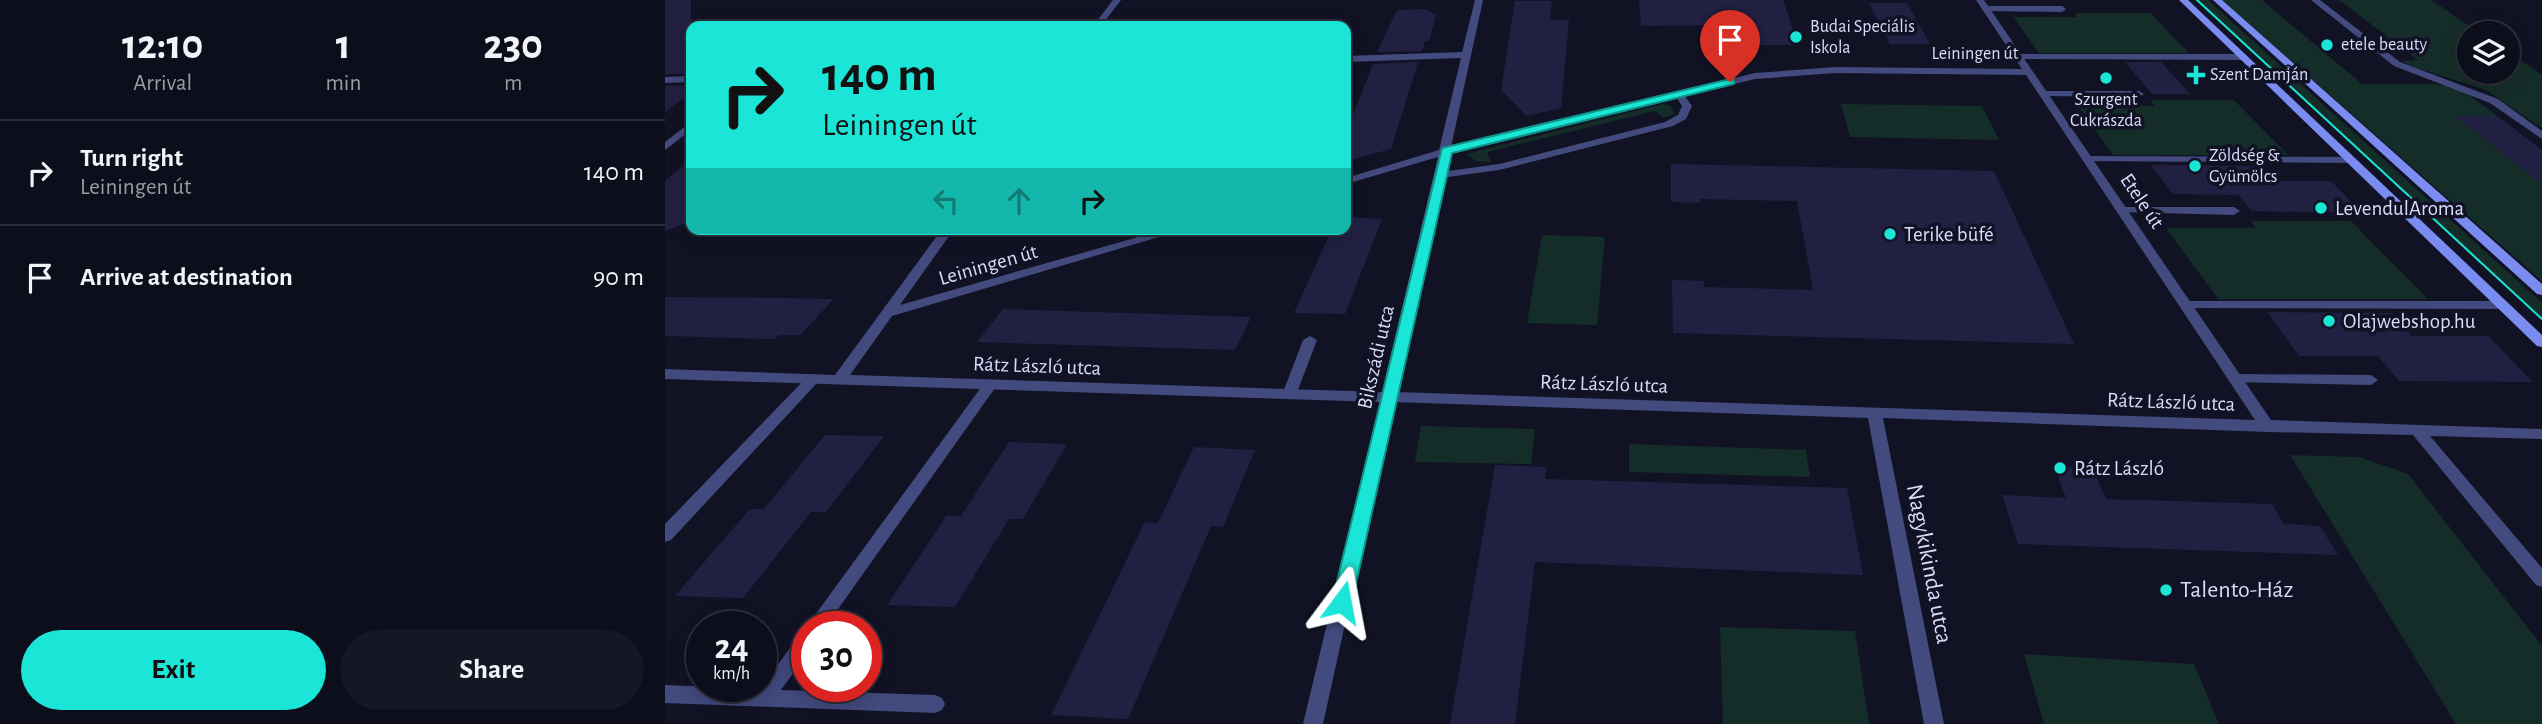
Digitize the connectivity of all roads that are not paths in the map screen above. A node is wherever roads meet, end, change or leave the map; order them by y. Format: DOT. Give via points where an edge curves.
graph roads {
  1 [pos="1117,0"];
  2 [pos="1479,0"];
  3 [pos="2183,0"];
  4 [pos="2217,0"];
  5 [pos="2315,0"];
  6 [pos="1982,4"];
  7 [pos="2062,9"];
  8 [pos="1101,21"];
  9 [pos="1467,55"];
  10 [pos="2019,57"];
  11 [pos="2243,57"];
  12 [pos="1351,59"];
  13 [pos="2030,72"];
  14 [pos="686,79"];
  15 [pos="665,80"];
  16 [pos="1679,94"];
  17 [pos="2045,94"];
  18 [pos="2139,94"];
  19 [pos="686,129"];
  20 [pos="2542,136"];
  21 [pos="665,147"];
  22 [pos="1447,151"];
  23 [pos="2088,159"];
  24 [pos="2352,160"];
  25 [pos="1441,175"];
  26 [pos="1351,180"];
  27 [pos="2123,210"];
  28 [pos="2234,211"];
  29 [pos="944,235"];
  30 [pos="1159,235"];
  31 [pos="2542,291"];
  32 [pos="2186,305"];
  33 [pos="2503,305"];
  34 [pos="887,313"];
  35 [pos="1310,340"];
  36 [pos="2542,343"];
  37 [pos="665,373"];
  38 [pos="813,379"];
  39 [pos="2236,379"];
  40 [pos="839,380"];
  41 [pos="2371,380"];
  42 [pos="990,385"];
  43 [pos="1289,395"];
  44 [pos="1390,398"];
  45 [pos="1875,414"];
  46 [pos="2268,427"];
  47 [pos="2417,429"];
  48 [pos="2542,434"];
  49 [pos="665,535"];
  50 [pos="2542,580"];
  51 [pos="827,611"];
  52 [pos="791,661"];
  53 [pos="777,680"];
  54 [pos="665,694"];
  55 [pos="686,695"];
  56 [pos="777,697"];
  57 [pos="935,704"];
  58 [pos="1313,724"];
  59 [pos="1934,724"];
  1 -- 8 [label="street"];
  2 -- 9 [label="street, Bikszádi utca"];
  3 -- 11 [label="main road"];
  4 -- 31 [label="main road"];
  5 -- 20 [label="street" via="2397,64 2494,100"];
  6 -- 7 [label="street"];
  6 -- 10 [label="street, Etele út"];
  9 -- 12 [label="street"];
  9 -- 22 [label="street, Bikszádi utca"];
  10 -- 11 [label="street"];
  10 -- 13 [label="street, Etele út"];
  11 -- 24 [label="main road"];
  13 -- 16 [label="street, Leiningen út" via="1782,72"];
  13 -- 17 [label="street, Etele út"];
  14 -- 15 [label="street"];
  16 -- 22 [label="street, Leiningen út"];
  16 -- 25 [label="street" via="1687,106 1682,117 1669,124 1499,167"];
  17 -- 18 [label="street"];
  17 -- 23 [label="street, Etele út"];
  19 -- 21 [label="street"];
  22 -- 25 [label="street, Bikszádi utca"];
  22 -- 26 [label="street, Leiningen út"];
  23 -- 24 [label="street"];
  23 -- 27 [label="street, Etele út"];
  24 -- 33 [label="main road"];
  25 -- 44 [label="street, Bikszádi utca"];
  27 -- 28 [label="street"];
  27 -- 32 [label="street, Etele út"];
  29 -- 34 [label="street"];
  30 -- 34 [label="street, Leiningen út"];
  32 -- 33 [label="street"];
  32 -- 39 [label="street, Etele út"];
  33 -- 36 [label="main road"];
  34 -- 40 [label="street"];
  35 -- 43 [label="street"];
  37 -- 38 [label="street, Rátz László utca"];
  38 -- 40 [label="street, Rátz László utca"];
  38 -- 49 [label="street"];
  39 -- 41 [label="street"];
  39 -- 46 [label="street, Etele út"];
  40 -- 42 [label="street, Rátz László utca"];
  42 -- 43 [label="street, Rátz László utca"];
  42 -- 51 [label="street"];
  43 -- 44 [label="street, Rátz László utca"];
  44 -- 45 [label="street, Rátz László utca"];
  44 -- 58 [label="street, Bikszádi utca"];
  45 -- 46 [label="street, Rátz László utca"];
  45 -- 59 [label="street, Nagykikinda utca"];
  46 -- 47 [label="street, Rátz László utca"];
  47 -- 48 [label="street, Rátz László utca"];
  47 -- 50 [label="street"];
  52 -- 53 [label="street"];
  54 -- 55 [label="street"];
  56 -- 57 [label="street"];
}
